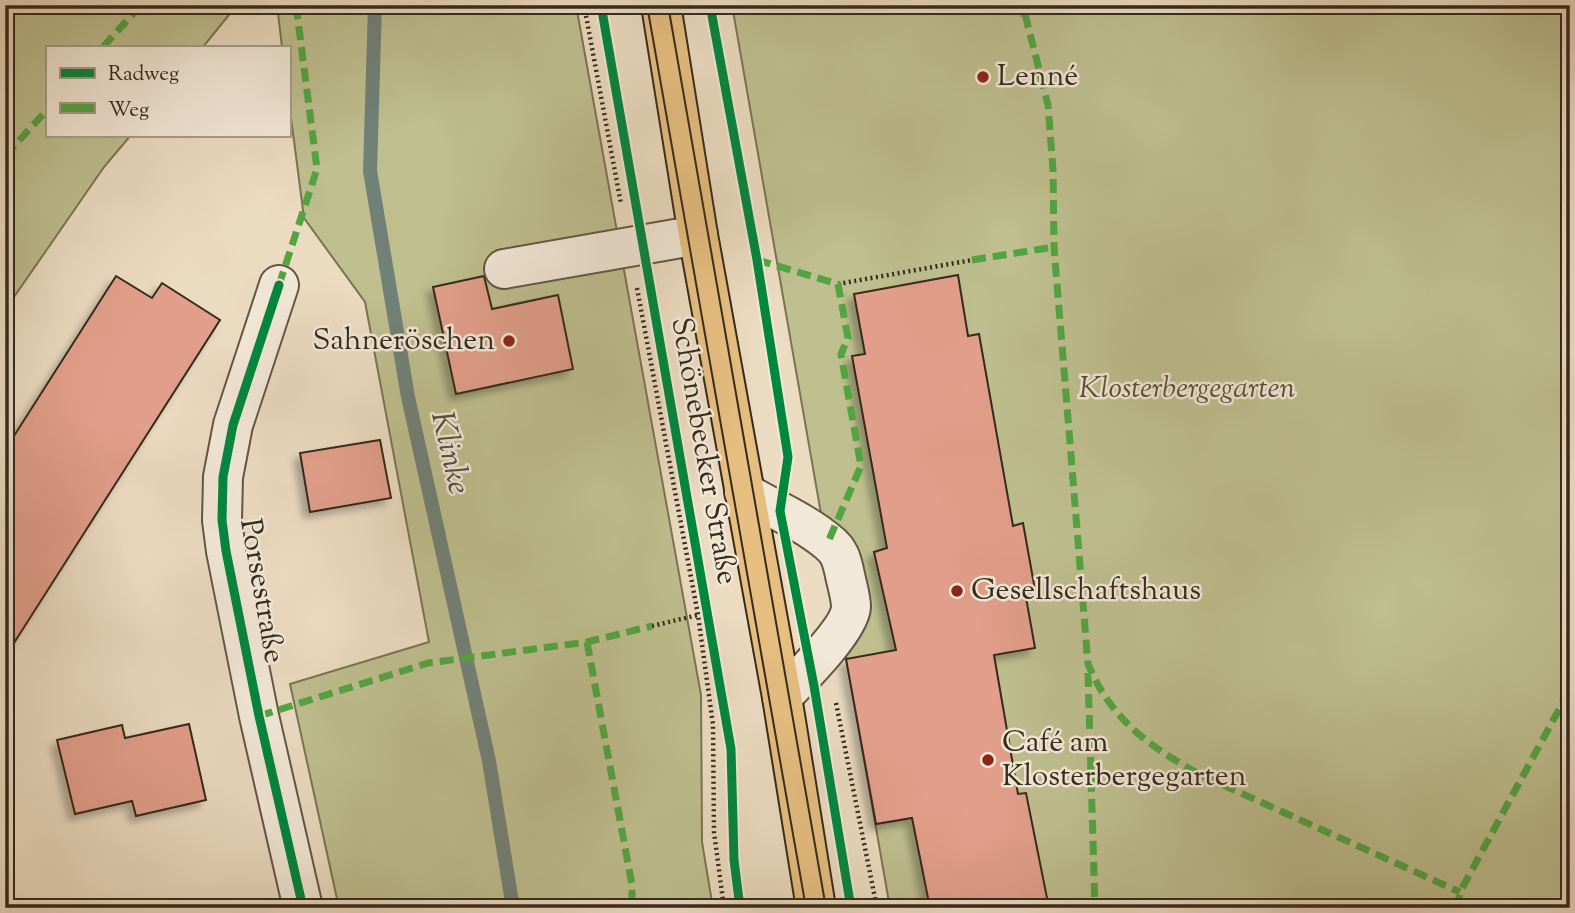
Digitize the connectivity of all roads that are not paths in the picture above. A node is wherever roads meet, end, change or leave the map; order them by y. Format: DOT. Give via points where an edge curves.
graph roads {
  1 [pos="661,5"];
  2 [pos="698,235"];
  3 [pos="504,269"];
  4 [pos="279,285"];
  5 [pos="744,492"];
  6 [pos="782,697"];
  7 [pos="303,908"];
  8 [pos="816,908"];
  1 -- 2 [label="main road, Schönebecker Straße"];
  2 -- 3 [label="street"];
  2 -- 5 [label="main road, Schönebecker Straße"];
  4 -- 7 [label="street, Porsestraße" via="233,425 223,477 222,520 259,716"];
  5 -- 6 [label="main road, Schönebecker Straße"];
  5 -- 6 [label="street" via="836,549 851,608 838,633"];
  6 -- 8 [label="main road, Schönebecker Straße"];
}
